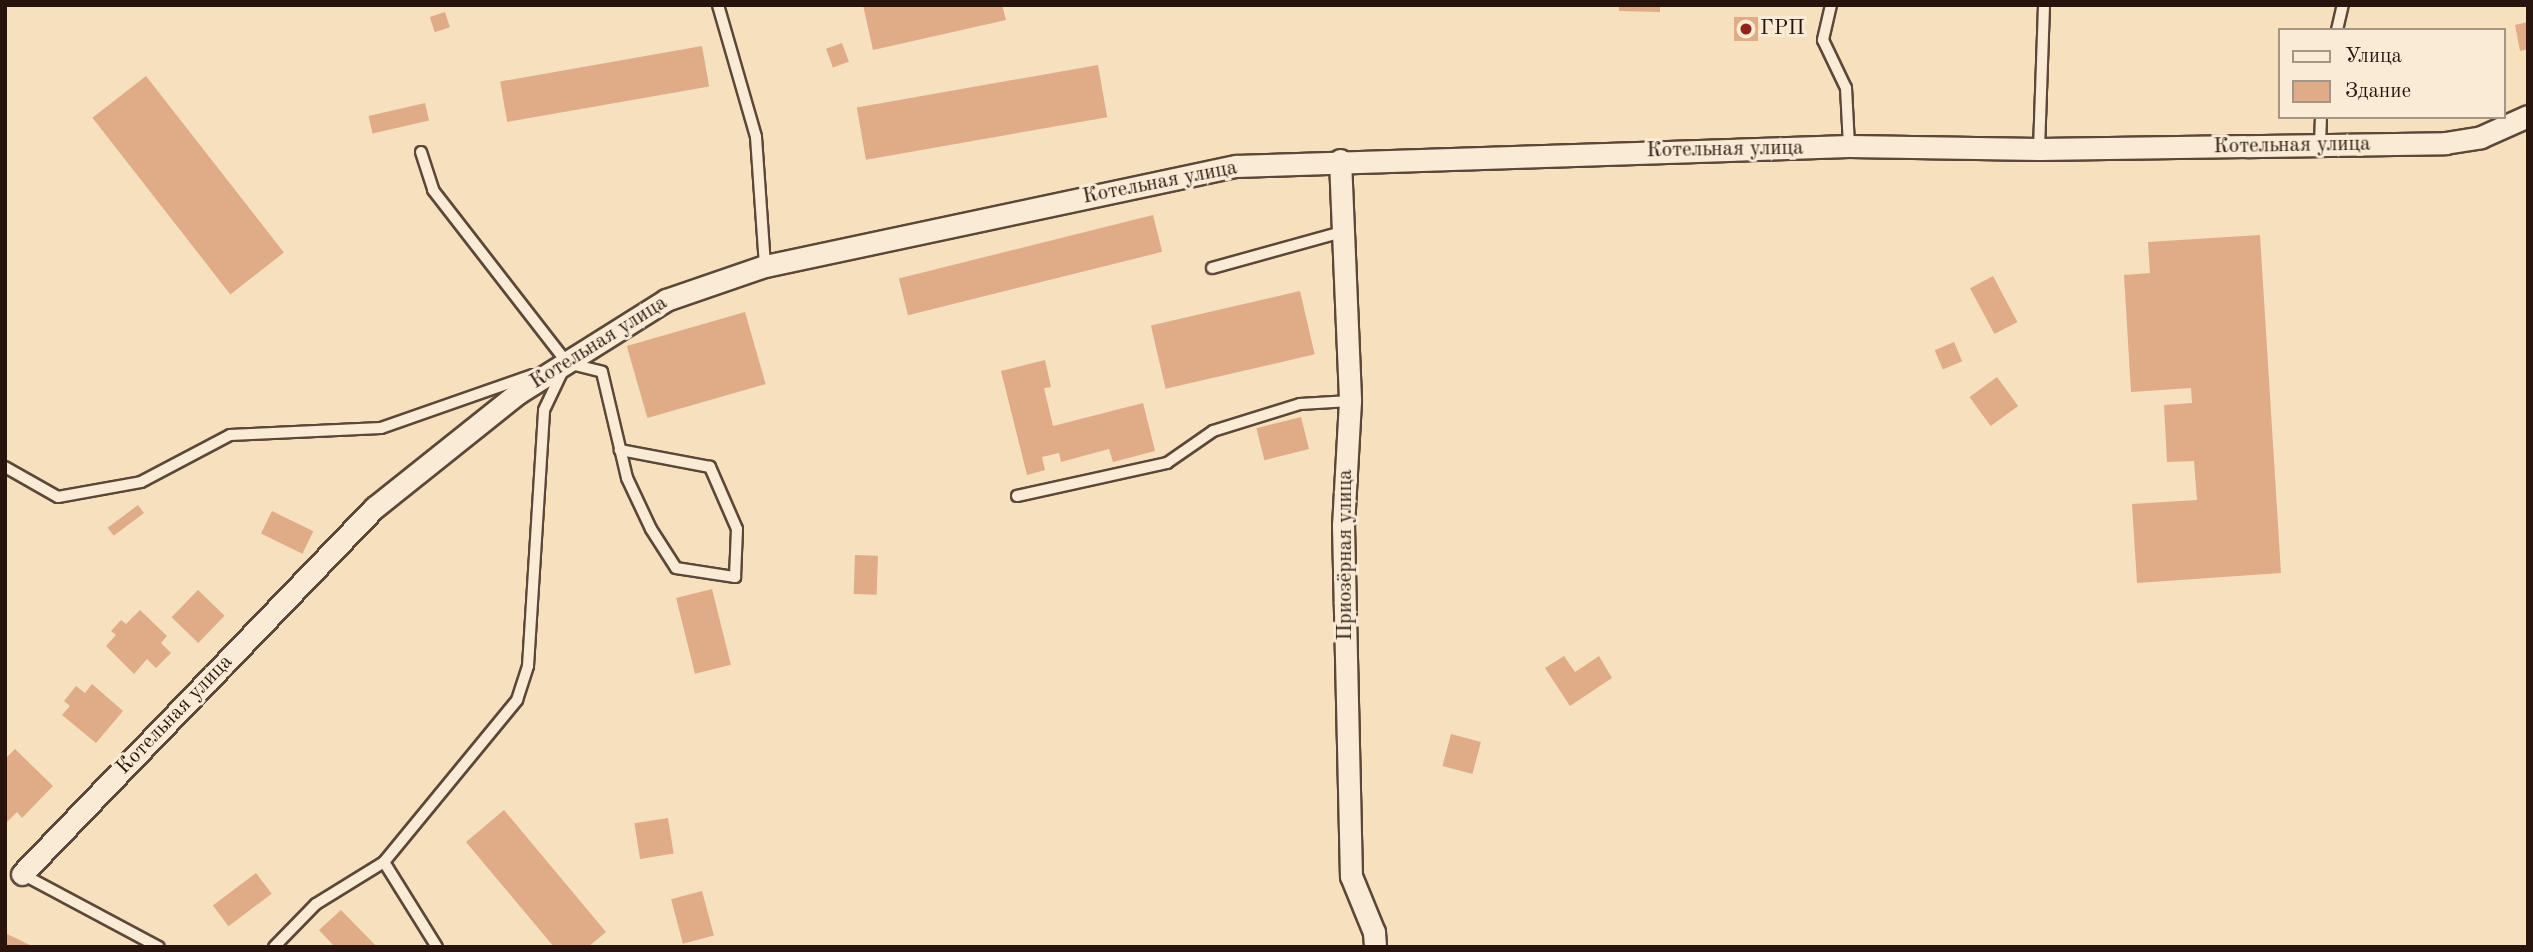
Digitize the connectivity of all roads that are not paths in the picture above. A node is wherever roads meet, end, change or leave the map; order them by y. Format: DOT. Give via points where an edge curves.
graph roads {
  1 [pos="718,5"];
  2 [pos="1831,5"];
  3 [pos="2043,5"];
  4 [pos="2343,5"];
  5 [pos="2337,28"];
  6 [pos="2528,116"];
  7 [pos="2321,119"];
  8 [pos="2320,145"];
  9 [pos="1849,146"];
  10 [pos="2039,149"];
  11 [pos="421,152"];
  12 [pos="1340,160"];
  13 [pos="1342,232"];
  14 [pos="765,266"];
  15 [pos="1212,268"];
  16 [pos="567,363"];
  17 [pos="1350,401"];
  18 [pos="620,450"];
  19 [pos="5,467"];
  20 [pos="1017,496"];
  21 [pos="384,862"];
  22 [pos="22,874"];
  23 [pos="159,947"];
  24 [pos="274,947"];
  25 [pos="436,947"];
  26 [pos="1375,947"];
  1 -- 14 [label="lane" via="756,137"];
  2 -- 9 [label="lane" via="1823,40 1846,88"];
  3 -- 10 [label="lane"];
  4 -- 5 [label="lane"];
  6 -- 8 [label="street, Котельная улица" via="2481,137 2445,143"];
  7 -- 8 [label="lane"];
  8 -- 10 [label="street, Котельная улица"];
  9 -- 10 [label="street, Котельная улица"];
  9 -- 12 [label="street, Котельная улица"];
  11 -- 16 [label="lane" via="433,190"];
  12 -- 13 [label="street, Приозёрная улица"];
  12 -- 14 [label="street, Котельная улица" via="1236,166"];
  13 -- 15 [label="lane"];
  13 -- 17 [label="street, Приозёрная улица"];
  14 -- 16 [label="street, Котельная улица" via="666,300"];
  16 -- 18 [label="lane" via="602,372"];
  16 -- 19 [label="lane" via="381,428 230,435 141,482 58,497"];
  16 -- 21 [label="lane" via="544,410 528,666 517,700"];
  16 -- 22 [label="street, Котельная улица" via="518,393 374,508"];
  17 -- 20 [label="lane" via="1300,404 1213,431 1167,463"];
  17 -- 26 [label="street, Приозёрная улица" via="1343,525 1351,876 1374,932"];
  18 -- 18 [label="lane" via="710,467 737,529 735,577 677,568 651,530 626,478"];
  21 -- 24 [label="lane" via="316,904"];
  21 -- 25 [label="lane"];
  22 -- 23 [label="lane"];
}
